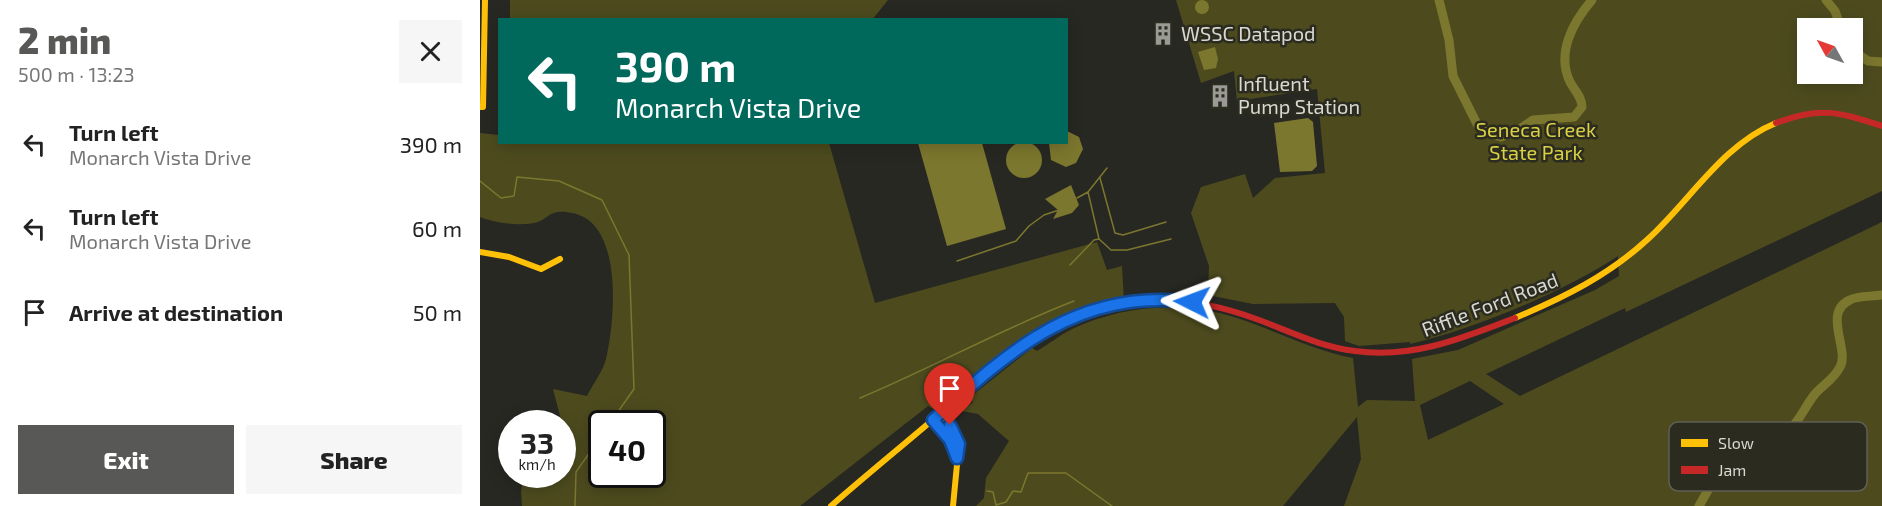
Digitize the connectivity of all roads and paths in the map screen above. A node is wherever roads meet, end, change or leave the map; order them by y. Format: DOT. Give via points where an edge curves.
graph roads {
  1 [pos="485,0"];
  2 [pos="480,107"];
  3 [pos="1882,126"];
  4 [pos="480,252"];
  5 [pos="560,259"];
  6 [pos="940,413"];
  7 [pos="933,420"];
  8 [pos="957,458"];
  9 [pos="831,506"];
  10 [pos="953,506"];
  1 -- 2 [label="street"];
  3 -- 6 [label="street, Riffle Ford Road" via="1856,115 1825,111 1800,114 1765,127 1729,152 1664,226 1617,266 1582,287 1456,341 1395,353 1349,351 1205,303 1124,302 1089,311 1045,330 1012,352"];
  4 -- 5 [label="street" via="514,258 540,269 552,267"];
  6 -- 7 [label="street, Riffle Ford Road"];
  6 -- 8 [label="street" via="956,435"];
  7 -- 8 [label="street" via="950,440"];
  7 -- 9 [label="street, Riffle Ford Road"];
  8 -- 10 [label="street"];
}
